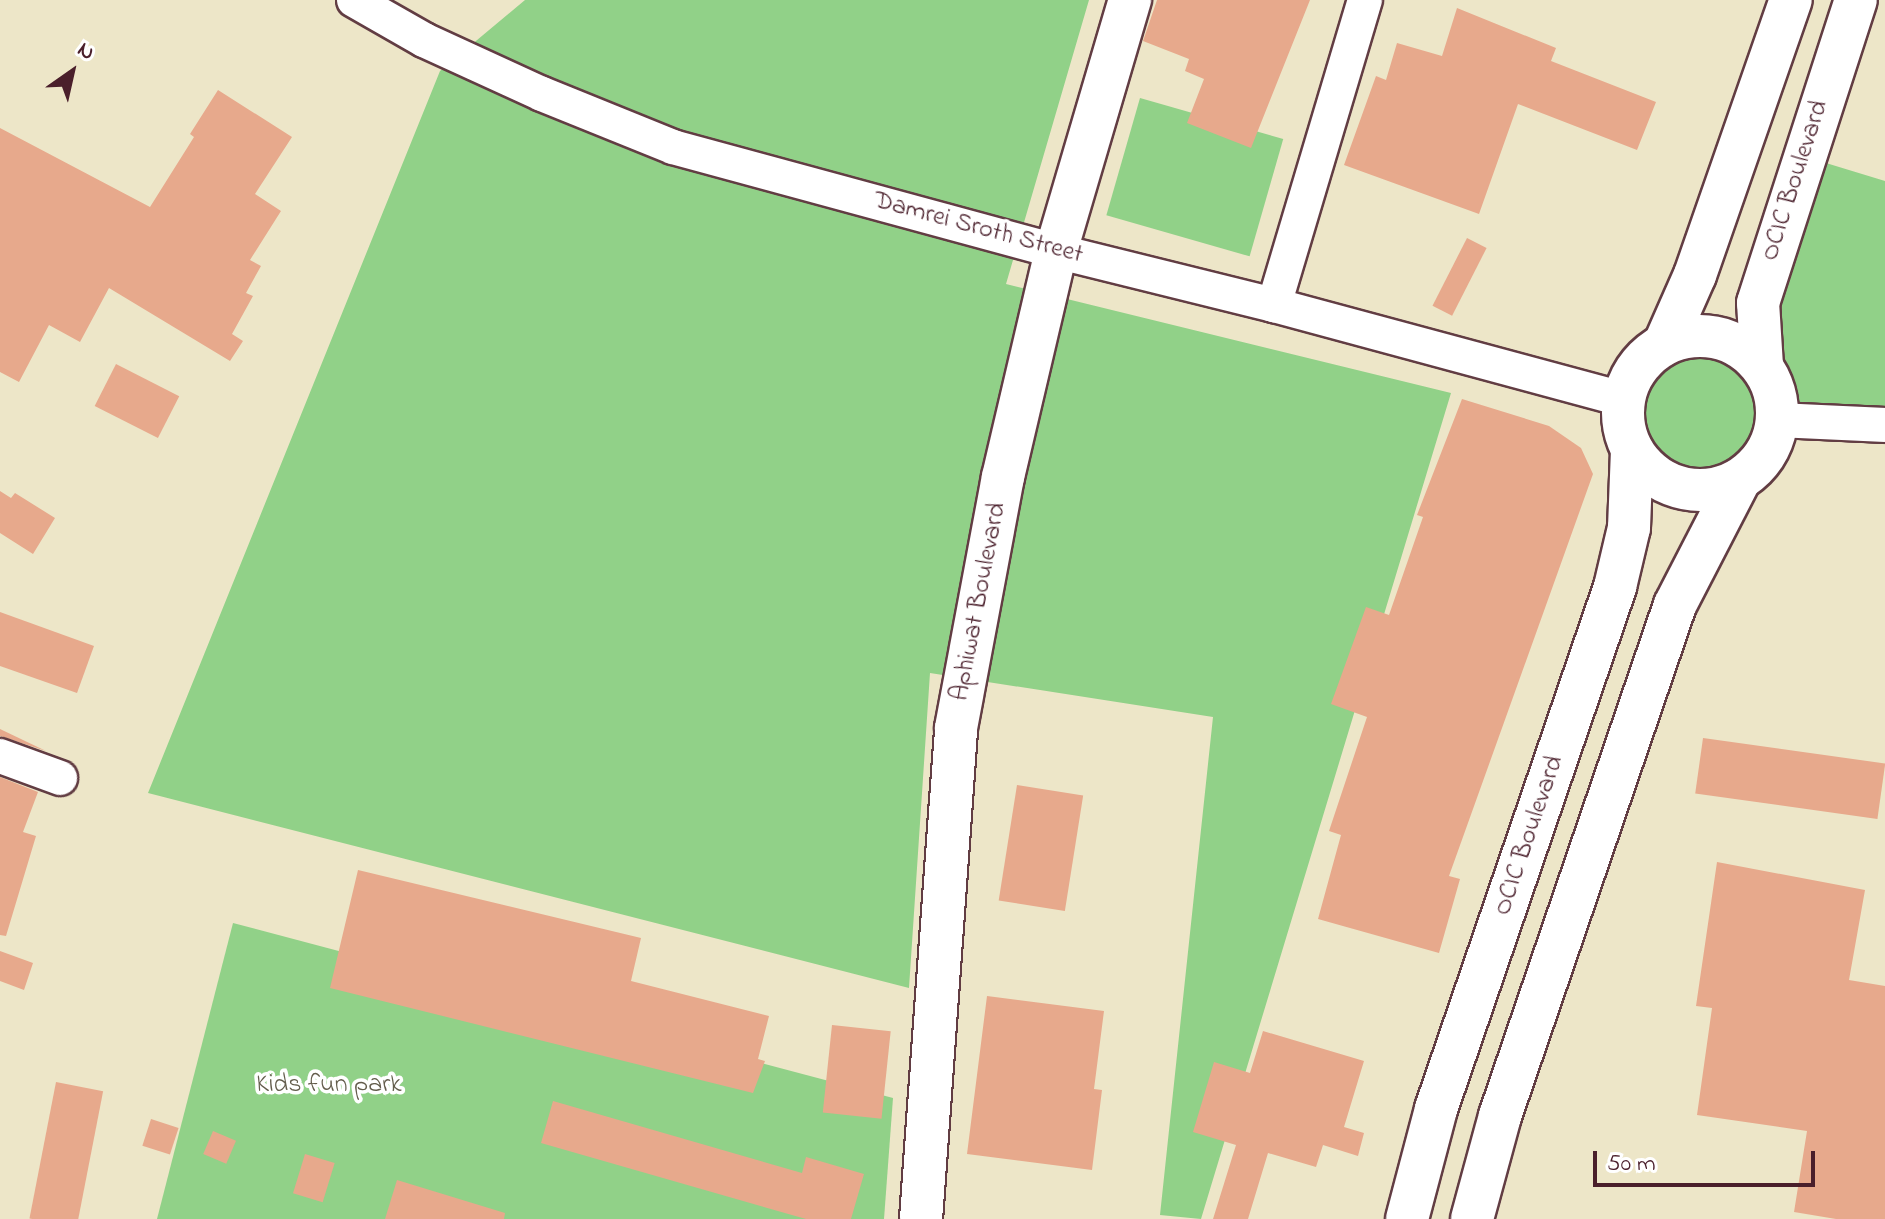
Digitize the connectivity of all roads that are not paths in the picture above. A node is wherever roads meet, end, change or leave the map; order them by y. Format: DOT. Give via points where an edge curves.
graph roads {
  1 [pos="354,0"];
  2 [pos="1130,0"];
  3 [pos="1365,0"];
  4 [pos="1791,0"];
  5 [pos="1856,0"];
  6 [pos="1056,251"];
  7 [pos="1274,305"];
  8 [pos="1665,343"];
  9 [pos="1762,366"];
  10 [pos="1623,399"];
  11 [pos="1778,420"];
  12 [pos="1885,425"];
  13 [pos="1632,450"];
  14 [pos="1739,481"];
  15 [pos="0,756"];
  16 [pos="60,778"];
  17 [pos="921,1219"];
  18 [pos="1407,1219"];
  19 [pos="1472,1219"];
  1 -- 6 [label="street, Damrei Sroth Street" via="437,46 673,147"];
  2 -- 6 [label="street, Aphiwat Boulevard"];
  3 -- 7 [label="street"];
  4 -- 8 [label="street" via="1695,275"];
  5 -- 9 [label="street, OCIC Boulevard" via="1758,303"];
  6 -- 7 [label="street, Damrei Sroth Street"];
  6 -- 17 [label="street, Aphiwat Boulevard" via="1003,477 956,728"];
  7 -- 10 [label="street, Damrei Sroth Street"];
  8 -- 9 [label="street" via="1691,335 1717,337 1743,347"];
  8 -- 10 [label="street" via="1638,366"];
  9 -- 11 [label="street" via="1776,392"];
  10 -- 13 [label="street"];
  11 -- 12 [label="street"];
  11 -- 14 [label="street" via="1772,445"];
  13 -- 14 [label="street" via="1651,474 1679,487 1709,490"];
  13 -- 18 [label="street, OCIC Boulevard" via="1629,528 1615,587 1436,1109"];
  14 -- 19 [label="street" via="1675,605 1500,1116"];
  15 -- 16 [label="street"];
}
